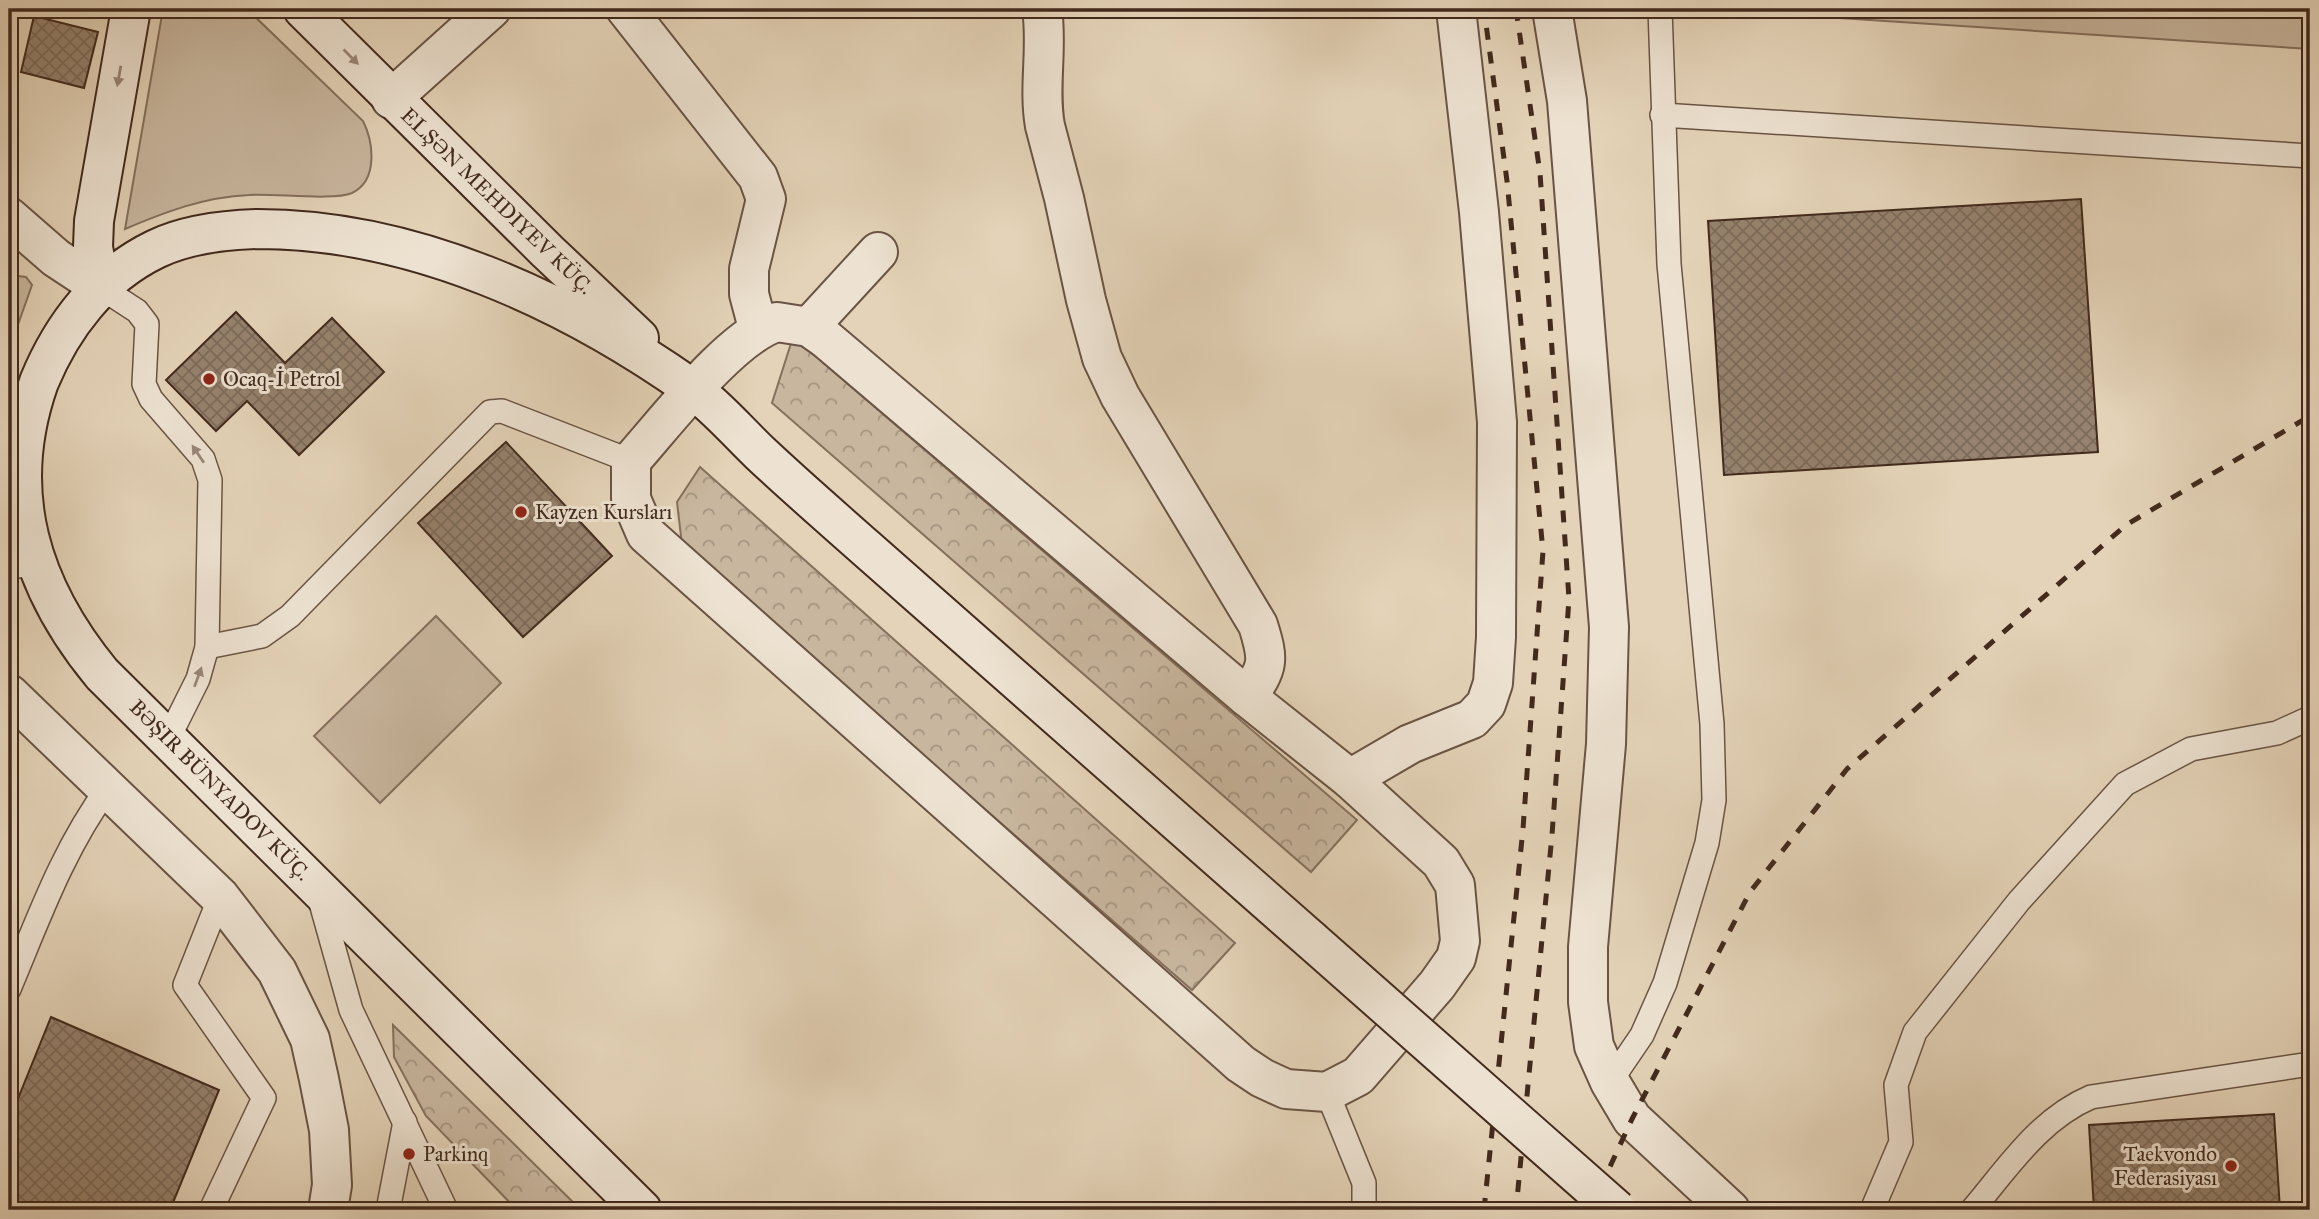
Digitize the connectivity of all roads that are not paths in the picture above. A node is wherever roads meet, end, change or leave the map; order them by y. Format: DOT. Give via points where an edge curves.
graph roads {
  1 [pos="131,9"];
  2 [pos="303,9"];
  3 [pos="491,9"];
  4 [pos="626,9"];
  5 [pos="1042,9"];
  6 [pos="1456,9"];
  7 [pos="1552,9"];
  8 [pos="1660,9"];
  9 [pos="391,99"];
  10 [pos="1662,115"];
  11 [pos="2310,156"];
  12 [pos="9,217"];
  13 [pos="878,252"];
  14 [pos="100,287"];
  15 [pos="809,327"];
  16 [pos="758,328"];
  17 [pos="694,390"];
  18 [pos="631,460"];
  19 [pos="21,566"];
  20 [pos="207,646"];
  21 [pos="9,694"];
  22 [pos="1247,697"];
  23 [pos="2310,718"];
  24 [pos="168,738"];
  25 [pos="1350,779"];
  26 [pos="108,788"];
  27 [pos="316,886"];
  28 [pos="220,897"];
  29 [pos="9,989"];
  30 [pos="2310,1064"];
  31 [pos="1610,1082"];
  32 [pos="1327,1092"];
  33 [pos="405,1122"];
  34 [pos="211,1210"];
  35 [pos="328,1210"];
  36 [pos="388,1210"];
  37 [pos="446,1210"];
  38 [pos="642,1210"];
  39 [pos="1364,1210"];
  40 [pos="1617,1210"];
  41 [pos="1730,1210"];
  42 [pos="1872,1210"];
  43 [pos="1972,1210"];
  1 -- 14 [label="street, one-way" via="94,221"];
  2 -- 9 [label="street, ELŞƏN MEHDIYEV KÜÇ., one-way"];
  3 -- 9 [label="street"];
  4 -- 16 [label="street" via="758,177 765,199 749,268 749,294"];
  5 -- 22 [label="street" via="1040,101 1102,358 1120,396 1258,625 1266,651 1265,673"];
  6 -- 25 [label="street" via="1497,422 1493,683 1486,704 1472,719 1410,744"];
  7 -- 31 [label="street" via="1567,101 1609,627 1606,744 1587,1002 1594,1046"];
  8 -- 10 [label="lane"];
  9 -- 17 [label="street, ELŞƏN MEHDIYEV KÜÇ."];
  10 -- 11 [label="lane"];
  10 -- 31 [label="lane" via="1669,264 1712,724 1714,800 1707,843 1665,984 1642,1035"];
  12 -- 14 [label="street" via="56,258"];
  13 -- 15 [label="street"];
  14 -- 17 [label="street, BƏŞIR BÜNYADOV KÜÇ." via="159,247 196,235 305,229 383,244 486,275 609,337"];
  14 -- 19 [label="street, BƏŞIR BÜNYADOV KÜÇ." via="79,311 36,389 24,440"];
  20 -- 14 [label="lane, one-way" via="210,480 203,459 151,398 144,383 147,324"];
  15 -- 16 [label="street" via="776,322"];
  15 -- 22 [label="street"];
  16 -- 17 [label="street"];
  17 -- 18 [label="street"];
  17 -- 40 [label="street, bridge" via="788,479"];
  18 -- 20 [label="lane" via="502,411 490,412 290,616 262,636"];
  18 -- 32 [label="street" via="631,499 646,534 1241,1064 1286,1089"];
  19 -- 24 [label="street, BƏŞIR BÜNYADOV KÜÇ." via="102,674"];
  24 -- 20 [label="lane, one-way" via="198,679"];
  21 -- 26 [label="street"];
  22 -- 25 [label="street"];
  23 -- 42 [label="lane" via="2277,733 2191,749 2125,784 2019,901 1915,1032 1896,1085 1900,1142"];
  24 -- 27 [label="street, BƏŞIR BÜNYADOV KÜÇ."];
  25 -- 32 [label="street" via="1441,862 1455,885 1460,941 1437,985 1358,1076"];
  26 -- 28 [label="street"];
  26 -- 29 [label="lane" via="64,859"];
  27 -- 33 [label="lane" via="351,1010"];
  27 -- 38 [label="street, BƏŞIR BÜNYADOV KÜÇ."];
  28 -- 34 [label="lane" via="185,985 264,1098"];
  28 -- 35 [label="street" via="277,971 310,1039 329,1130 332,1185"];
  30 -- 43 [label="lane" via="2091,1097 2066,1107 2039,1131"];
  31 -- 41 [label="street" via="1632,1119"];
  32 -- 39 [label="lane" via="1364,1182"];
  33 -- 36 [label="lane"];
  33 -- 37 [label="lane"];
}
